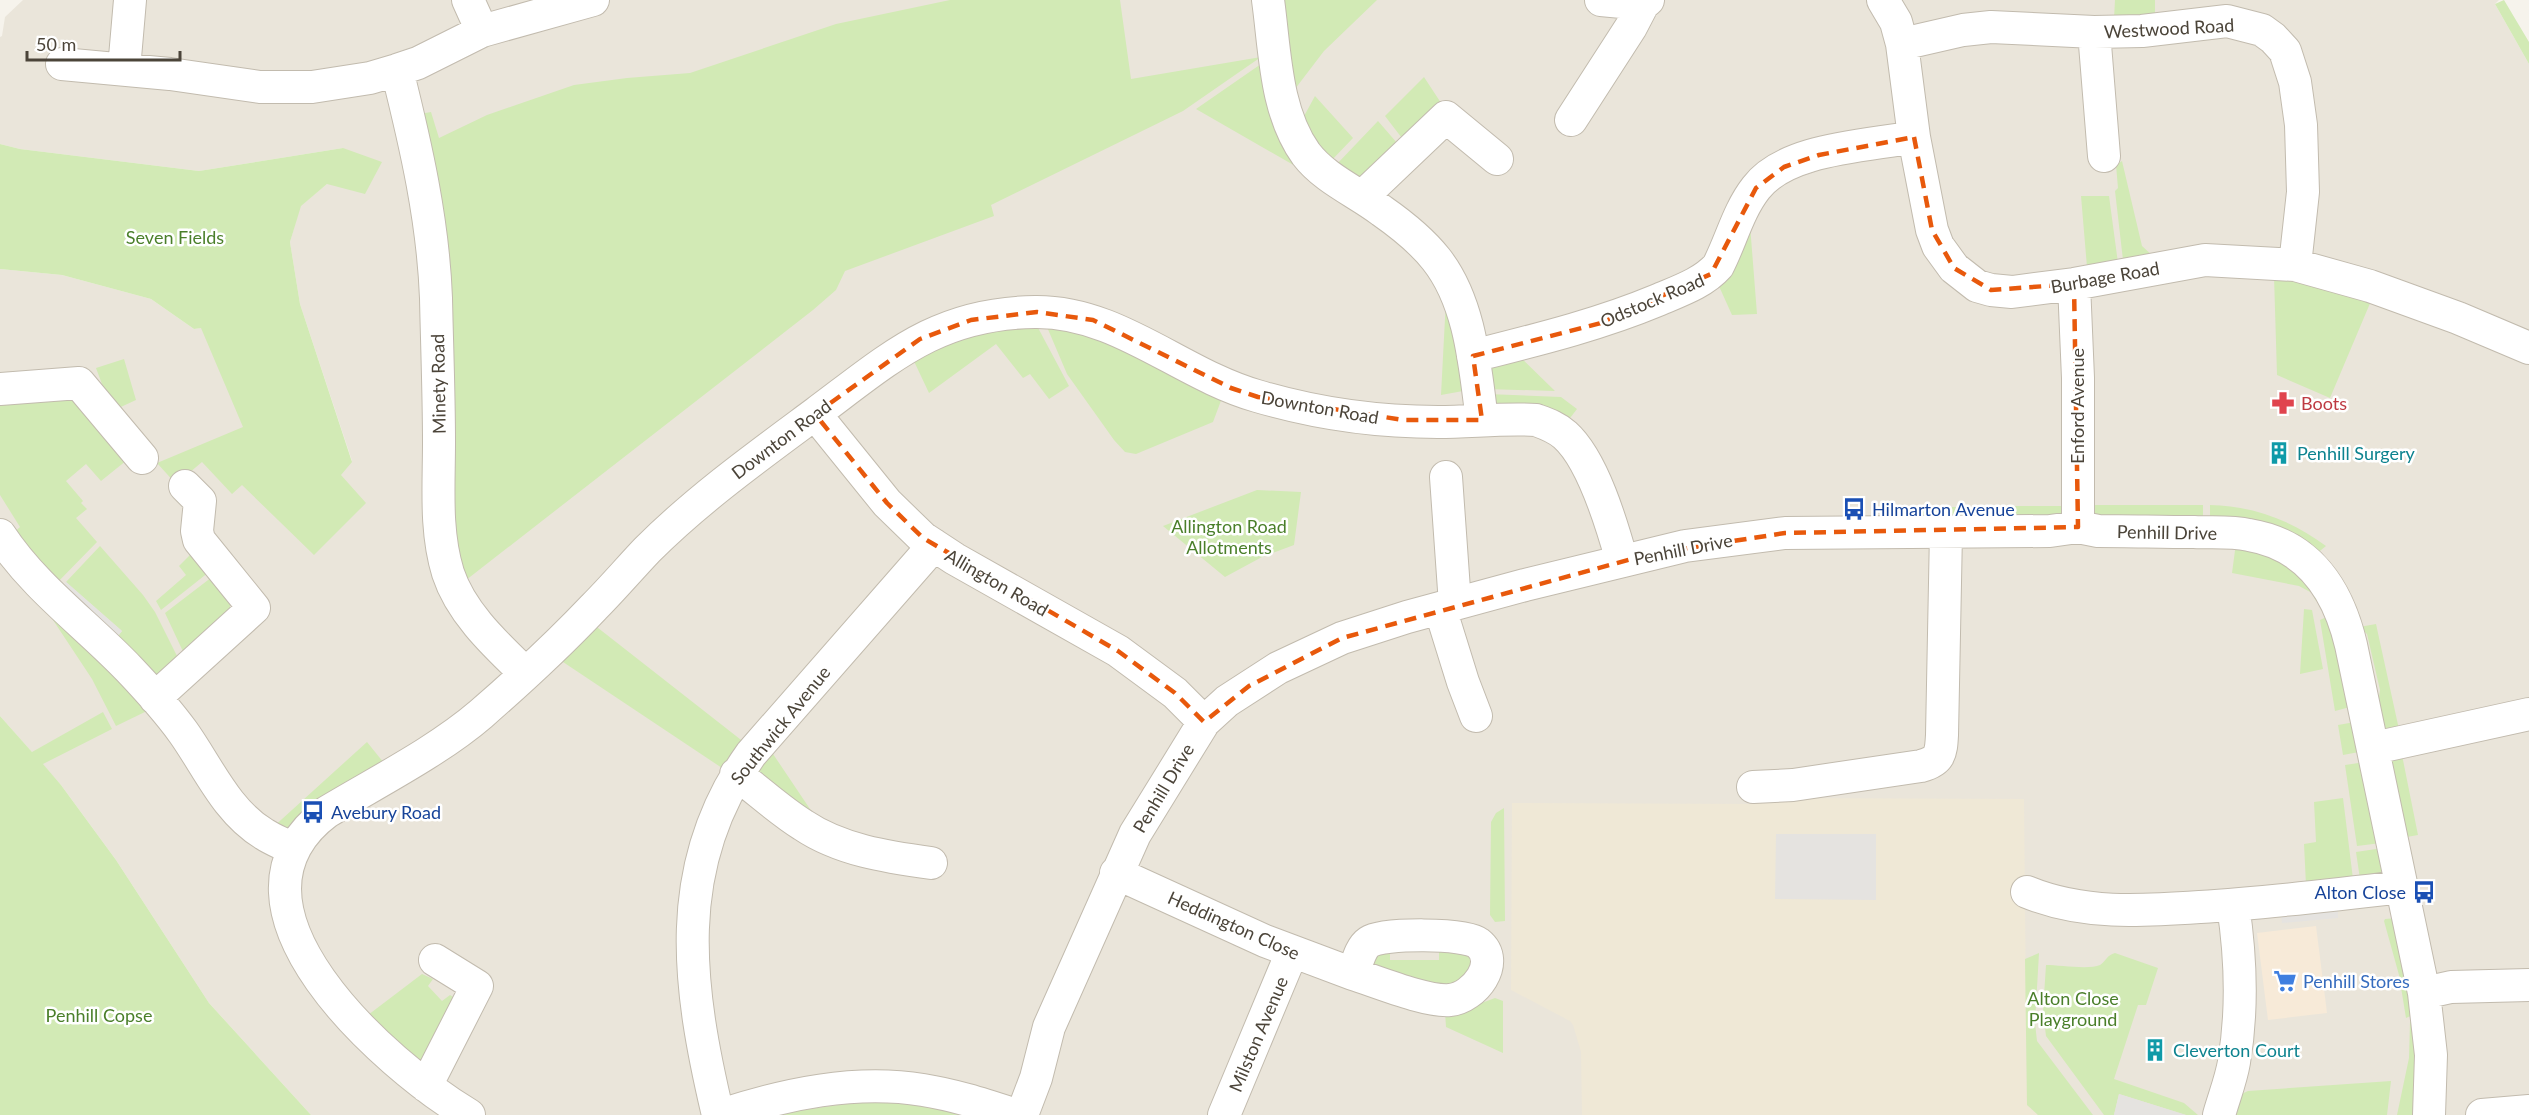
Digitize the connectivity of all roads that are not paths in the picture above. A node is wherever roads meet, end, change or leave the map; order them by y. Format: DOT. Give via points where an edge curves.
graph roads {
  1 [pos="130,0"];
  2 [pos="468,0"];
  3 [pos="593,0"];
  4 [pos="1268,0"];
  5 [pos="1601,0"];
  6 [pos="1883,0"];
  7 [pos="1645,2"];
  8 [pos="1990,13"];
  9 [pos="482,31"];
  10 [pos="2094,32"];
  11 [pos="1902,44"];
  12 [pos="62,64"];
  13 [pos="124,69"];
  14 [pos="397,70"];
  15 [pos="1571,120"];
  16 [pos="1914,137"];
  17 [pos="2104,156"];
  18 [pos="1497,159"];
  19 [pos="1362,197"];
  20 [pos="2295,265"];
  21 [pos="2074,284"];
  22 [pos="2529,348"];
  23 [pos="1473,356"];
  24 [pos="0,388"];
  25 [pos="815,414"];
  26 [pos="1482,420"];
  27 [pos="142,458"];
  28 [pos="1446,477"];
  29 [pos="185,486"];
  30 [pos="2078,527"];
  31 [pos="1946,532"];
  32 [pos="0,535"];
  33 [pos="933,545"];
  34 [pos="1622,561"];
  35 [pos="1447,606"];
  36 [pos="525,673"];
  37 [pos="155,698"];
  38 [pos="2529,714"];
  39 [pos="1476,716"];
  40 [pos="1204,722"];
  41 [pos="2374,748"];
  42 [pos="736,774"];
  43 [pos="1753,788"];
  44 [pos="293,849"];
  45 [pos="931,863"];
  46 [pos="1116,873"];
  47 [pos="2401,886"];
  48 [pos="2028,892"];
  49 [pos="2233,905"];
  50 [pos="1292,952"];
  51 [pos="435,960"];
  52 [pos="1353,974"];
  53 [pos="2529,985"];
  54 [pos="2424,993"];
  55 [pos="426,1086"];
  56 [pos="2529,1111"];
  57 [pos="469,1115"];
  58 [pos="719,1115"];
  59 [pos="1016,1115"];
  60 [pos="1022,1115"];
  61 [pos="1224,1115"];
  62 [pos="2219,1115"];
  63 [pos="2429,1115"];
  64 [pos="2482,1115"];
  1 -- 13 [label="street"];
  2 -- 9 [label="street"];
  3 -- 9 [label="street"];
  4 -- 19 [label="street" via="1283,103 1296,136 1319,168"];
  5 -- 7 [label="street"];
  6 -- 11 [label="street, Burbage Road" via="1896,22"];
  7 -- 15 [label="street"];
  8 -- 10 [label="street, Westwood Road"];
  8 -- 11 [label="street, Westwood Road" via="1963,30"];
  9 -- 14 [label="street"];
  10 -- 17 [label="street"];
  10 -- 20 [label="street, Westwood Road" via="2227,21 2262,30 2281,45 2295,82 2303,152"];
  11 -- 16 [label="street, Burbage Road"];
  12 -- 13 [label="street"];
  13 -- 14 [label="street" via="285,88 337,83"];
  14 -- 36 [label="street, Minety Road" via="420,166 433,247 442,549 459,596 478,623"];
  16 -- 21 [label="street, Burbage Road" via="1932,230 1954,268 1977,286 1991,290 2012,292"];
  16 -- 23 [label="street, Odstock Road" via="1809,157 1772,174 1746,204 1718,266 1695,284 1601,323"];
  18 -- 19 [label="street" via="1446,117"];
  19 -- 23 [label="street" via="1419,240 1438,261 1461,308"];
  20 -- 21 [label="street, Burbage Road" via="2205,260"];
  20 -- 22 [label="street, Burbage Road" via="2370,286"];
  21 -- 30 [label="street, Enford Avenue"];
  23 -- 26 [label="street"];
  24 -- 27 [label="street" via="79,383"];
  25 -- 26 [label="street, Downton Road" via="920,339 971,320 1037,312 1093,321 1231,388 1289,405 1403,420"];
  25 -- 33 [label="street, Allington Road" via="887,503"];
  25 -- 36 [label="street, Downton Road" via="671,528"];
  26 -- 34 [label="street, Downton Road" via="1536,420 1566,435 1602,500"];
  28 -- 35 [label="street"];
  29 -- 37 [label="street" via="200,501 196,531 199,540 254,608"];
  30 -- 31 [label="street, Penhill Drive"];
  30 -- 41 [label="street, Penhill Drive" via="2098,531 2243,534 2281,544 2297,554 2328,586 2346,622"];
  31 -- 34 [label="street, Penhill Drive" via="1785,533 1685,546"];
  31 -- 43 [label="street" via="1942,744 1938,759 1921,766"];
  32 -- 37 [label="street" via="28,573"];
  33 -- 40 [label="street, Allington Road" via="1118,651 1175,693"];
  33 -- 42 [label="street, Southwick Avenue"];
  34 -- 35 [label="street, Penhill Drive"];
  35 -- 39 [label="street" via="1463,682"];
  35 -- 40 [label="street, Penhill Drive" via="1361,632 1312,652 1249,686"];
  36 -- 44 [label="street, Downton Road" via="464,727 310,825"];
  37 -- 44 [label="street" via="246,820"];
  38 -- 41 [label="street"];
  40 -- 46 [label="street, Penhill Drive" via="1140,825"];
  41 -- 47 [label="street, Penhill Drive"];
  42 -- 45 [label="street" via="804,826 826,837 886,857"];
  42 -- 58 [label="street, Southwick Avenue" via="711,825 692,916 691,952 701,1037"];
  44 -- 55 [label="street, Downton Road" via="285,886 286,912 305,955 354,1020"];
  46 -- 50 [label="street, Heddington Close"];
  46 -- 60 [label="street, Penhill Drive" via="1049,1027"];
  47 -- 49 [label="street"];
  47 -- 54 [label="street, Penhill Drive"];
  48 -- 49 [label="street" via="2070,916 2087,909"];
  49 -- 62 [label="street" via="2239,947 2240,1012 2234,1064"];
  50 -- 52 [label="street, Heddington Close"];
  50 -- 61 [label="street, Milston Avenue"];
  51 -- 55 [label="street" via="477,986"];
  53 -- 54 [label="street" via="2451,987"];
  54 -- 63 [label="street, Penhill Drive" via="2431,1055"];
  55 -- 57 [label="street, Downton Road"];
  56 -- 64 [label="street"];
  58 -- 59 [label="street" via="819,1090 892,1087 958,1097"];
}
